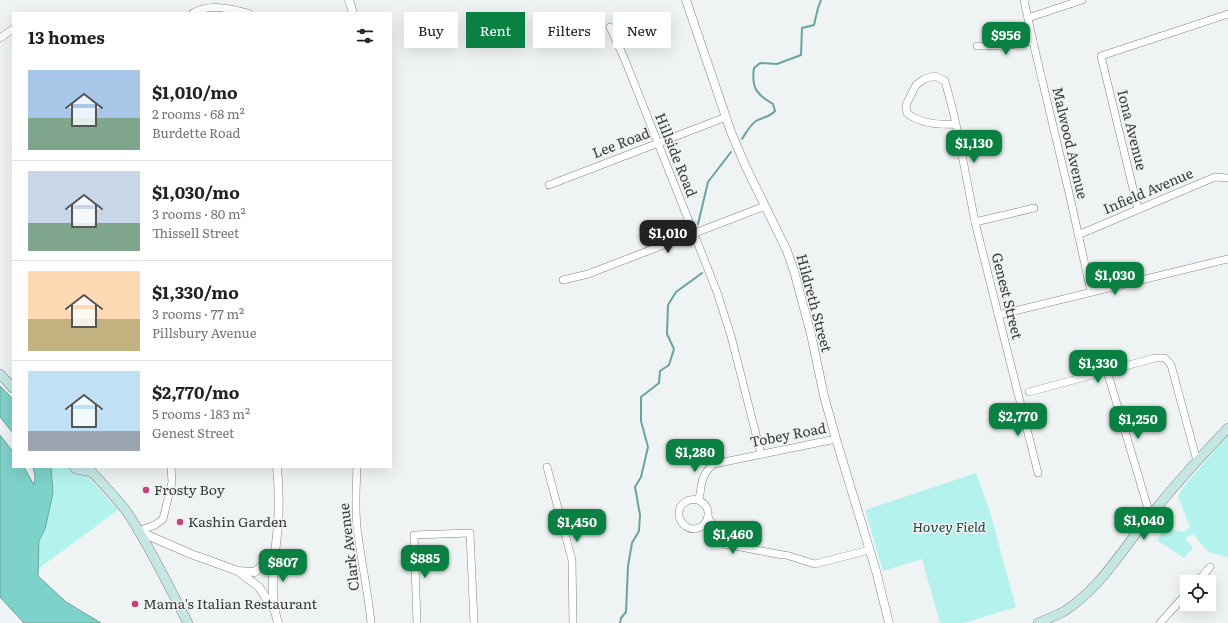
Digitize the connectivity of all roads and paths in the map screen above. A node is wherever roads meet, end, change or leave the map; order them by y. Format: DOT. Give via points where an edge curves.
graph roads {
  1 [pos="350,0"];
  2 [pos="686,0"];
  3 [pos="1024,0"];
  4 [pos="1082,0"];
  5 [pos="195,12"];
  6 [pos="242,12"];
  7 [pos="352,12"];
  8 [pos="1228,14"];
  9 [pos="1028,18"];
  10 [pos="610,27"];
  11 [pos="12,30"];
  12 [pos="0,38"];
  13 [pos="1033,41"];
  14 [pos="977,46"];
  15 [pos="726,117"];
  16 [pos="956,124"];
  17 [pos="657,143"];
  18 [pos="1228,178"];
  19 [pos="549,185"];
  20 [pos="765,206"];
  21 [pos="1034,208"];
  22 [pos="1138,209"];
  23 [pos="975,222"];
  24 [pos="693,234"];
  25 [pos="1078,235"];
  26 [pos="1228,259"];
  27 [pos="563,280"];
  28 [pos="1090,292"];
  29 [pos="998,315"];
  30 [pos="1107,371"];
  31 [pos="0,374"];
  32 [pos="12,387"];
  33 [pos="1029,392"];
  34 [pos="1228,428"];
  35 [pos="836,439"];
  36 [pos="761,454"];
  37 [pos="1196,461"];
  38 [pos="75,468"];
  39 [pos="171,468"];
  40 [pos="277,468"];
  41 [pos="357,468"];
  42 [pos="547,468"];
  43 [pos="89,470"];
  44 [pos="1038,474"];
  45 [pos="698,500"];
  46 [pos="1150,515"];
  47 [pos="708,517"];
  48 [pos="138,531"];
  49 [pos="869,550"];
  50 [pos="274,555"];
  51 [pos="1210,568"];
  52 [pos="238,571"];
  53 [pos="1204,575"];
  54 [pos="1180,601"];
  55 [pos="274,611"];
  56 [pos="188,623"];
  57 [pos="278,623"];
  58 [pos="371,623"];
  59 [pos="418,623"];
  60 [pos="474,623"];
  61 [pos="573,623"];
  62 [pos="889,623"];
  63 [pos="1040,623"];
  64 [pos="1160,623"];
  1 -- 7 [label="street"];
  2 -- 15 [label="street, Hildreth Street"];
  3 -- 9 [label="street, Malwood Avenue"];
  4 -- 9 [label="street"];
  5 -- 6 [label="street" via="216,8"];
  8 -- 22 [label="street, Iona Avenue" via="1100,56"];
  9 -- 13 [label="street, Malwood Avenue"];
  10 -- 17 [label="street, Hillside Road"];
  11 -- 12 [label="street"];
  13 -- 14 [label="street" via="1004,46"];
  13 -- 25 [label="street, Malwood Avenue"];
  15 -- 17 [label="street, Lee Road"];
  15 -- 20 [label="street, Hildreth Street" via="745,166"];
  16 -- 16 [label="street, Genest Street" via="945,81 935,76 916,85 906,105 908,113 914,118 928,122"];
  16 -- 23 [label="street, Genest Street"];
  17 -- 19 [label="street, Lee Road"];
  17 -- 24 [label="street, Hillside Road"];
  18 -- 22 [label="street, Infield Avenue" via="1215,177"];
  20 -- 24 [label="street"];
  20 -- 35 [label="street, Hildreth Street" via="787,251 796,277"];
  21 -- 23 [label="street"];
  22 -- 25 [label="street, Infield Avenue"];
  23 -- 29 [label="street, Genest Street"];
  24 -- 27 [label="street" via="588,274"];
  24 -- 36 [label="street, Hillside Road" via="731,336"];
  25 -- 28 [label="street, Malwood Avenue"];
  26 -- 28 [label="street"];
  28 -- 29 [label="street"];
  29 -- 44 [label="street, Genest Street"];
  30 -- 33 [label="street"];
  30 -- 37 [label="street" via="1155,358 1165,358 1171,365"];
  30 -- 46 [label="street"];
  31 -- 32 [label="main road"];
  34 -- 37 [label="main road"];
  35 -- 36 [label="street, Tobey Road"];
  35 -- 49 [label="street, Hildreth Street"];
  36 -- 45 [label="street, Tobey Road" via="714,464 705,473"];
  37 -- 46 [label="main road"];
  38 -- 43 [label="main road"];
  39 -- 48 [label="street" via="172,482 163,519"];
  40 -- 50 [label="street" via="278,525"];
  41 -- 58 [label="street, Clark Avenue" via="357,528"];
  42 -- 61 [label="street" via="572,560"];
  43 -- 48 [label="main road" via="125,510"];
  45 -- 47 [label="street" via="707,508"];
  45 -- 47 [label="street" via="689,500 681,506 679,513 682,522 690,528 697,528 703,525"];
  46 -- 63 [label="main road" via="1088,593 1063,612"];
  47 -- 49 [label="street" via="724,544 785,555 815,564"];
  48 -- 52 [label="street"];
  48 -- 56 [label="main road"];
  49 -- 62 [label="street, Hildreth Street"];
  50 -- 52 [label="street" via="255,572"];
  50 -- 55 [label="street"];
  51 -- 53 [label="street"];
  52 -- 55 [label="street" via="259,587"];
  54 -- 64 [label="street"];
  55 -- 57 [label="street"];
  59 -- 60 [label="street" via="414,535 470,533"];
}
